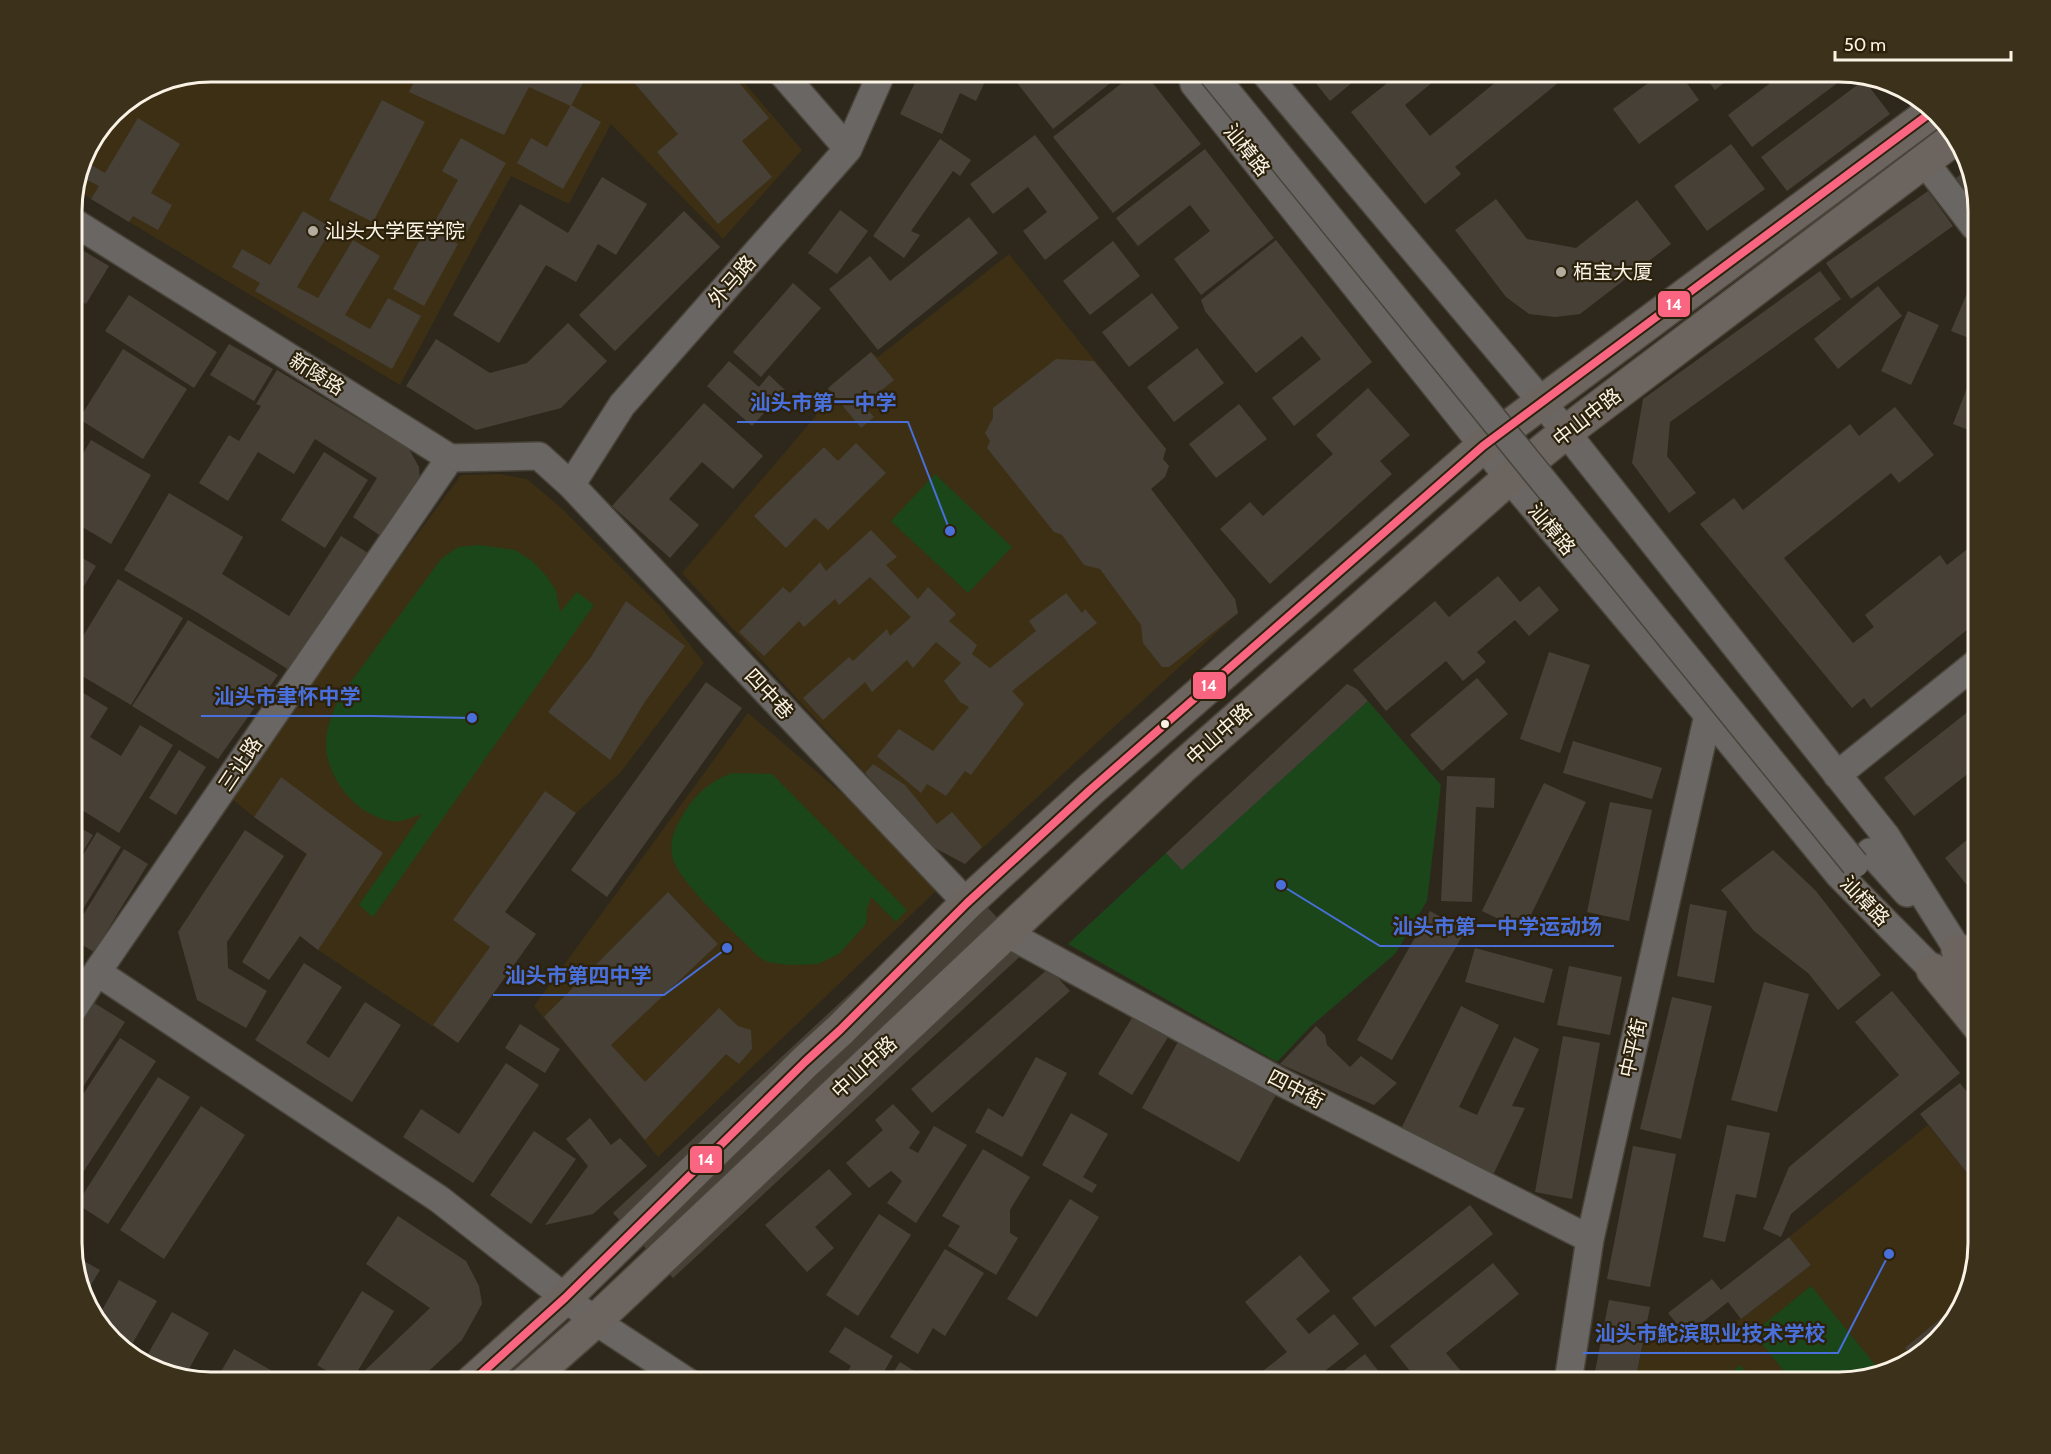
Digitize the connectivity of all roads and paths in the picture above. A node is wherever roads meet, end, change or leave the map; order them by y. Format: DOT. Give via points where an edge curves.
graph roads {
  1 [pos="790,82"];
  2 [pos="878,82"];
  3 [pos="1194,82"];
  4 [pos="1219,82"];
  5 [pos="1241,82"];
  6 [pos="1272,82"];
  7 [pos="1926,116"];
  8 [pos="1948,143"];
  9 [pos="848,149"];
  10 [pos="1924,161"];
  11 [pos="1968,218"];
  12 [pos="83,228"];
  13 [pos="1542,402"];
  14 [pos="1566,432"];
  15 [pos="1483,446"];
  16 [pos="450,458"];
  17 [pos="1509,478"];
  18 [pos="571,485"];
  19 [pos="1968,670"];
  20 [pos="1708,715"];
  21 [pos="1837,775"];
  22 [pos="1863,858"];
  23 [pos="967,903"];
  24 [pos="1006,933"];
  25 [pos="1958,950"];
  26 [pos="1968,962"];
  27 [pos="1933,970"];
  28 [pos="97,972"];
  29 [pos="83,994"];
  30 [pos="1968,1013"];
  31 [pos="1590,1239"];
  32 [pos="565,1298"];
  33 [pos="595,1321"];
  34 [pos="483,1372"];
  35 [pos="537,1372"];
  36 [pos="673,1372"];
  37 [pos="1570,1372"];
  1 -- 9 [label="street"];
  2 -- 9 [label="street, 外马路"];
  3 -- 15 [label="street, 汕樟路"];
  4 -- 22 [label="street, 汕樟路, bridge"];
  5 -- 22 [label="street, 汕樟路"];
  6 -- 13 [label="street, 汕樟路"];
  7 -- 13 [label="main road, 中山中路"];
  8 -- 10 [label="main road, 中山中路"];
  9 -- 18 [label="street, 外马路" via="622,405"];
  10 -- 11 [label="street"];
  10 -- 14 [label="main road, 中山中路"];
  12 -- 16 [label="street, 新陵路"];
  13 -- 14 [label="street, 汕樟路"];
  13 -- 15 [label="main road, 中山中路"];
  14 -- 17 [label="main road, 中山中路"];
  14 -- 21 [label="street, 汕樟路"];
  15 -- 17 [label="street, 汕樟路"];
  15 -- 23 [label="main road, 中山中路" via="1165,722"];
  16 -- 18 [label="street" via="538,456"];
  16 -- 28 [label="street, 三让路"];
  17 -- 20 [label="street, 汕樟路"];
  17 -- 24 [label="main road, 中山中路" via="1182,767"];
  18 -- 23 [label="street, 四中巷"];
  19 -- 21 [label="street"];
  20 -- 27 [label="street, 汕樟路" via="1839,875"];
  20 -- 31 [label="street, 中平街"];
  21 -- 25 [label="street, 汕樟路" via="1886,836"];
  22 -- 25 [label="street, 汕樟路"];
  22 -- 27 [label="street, 汕樟路"];
  23 -- 32 [label="main road, 中山中路"];
  24 -- 31 [label="street, 四中街" via="1280,1081"];
  24 -- 33 [label="main road, 中山中路"];
  25 -- 26 [label="main road, 汕樟路"];
  27 -- 30 [label="main road, 汕樟路"];
  28 -- 29 [label="street, 三让路"];
  28 -- 32 [label="street" via="439,1199"];
  31 -- 37 [label="street, 中平街"];
  32 -- 33 [label="street"];
  32 -- 34 [label="main road, 中山中路"];
  33 -- 35 [label="main road, 中山中路"];
  33 -- 36 [label="street"];
}
